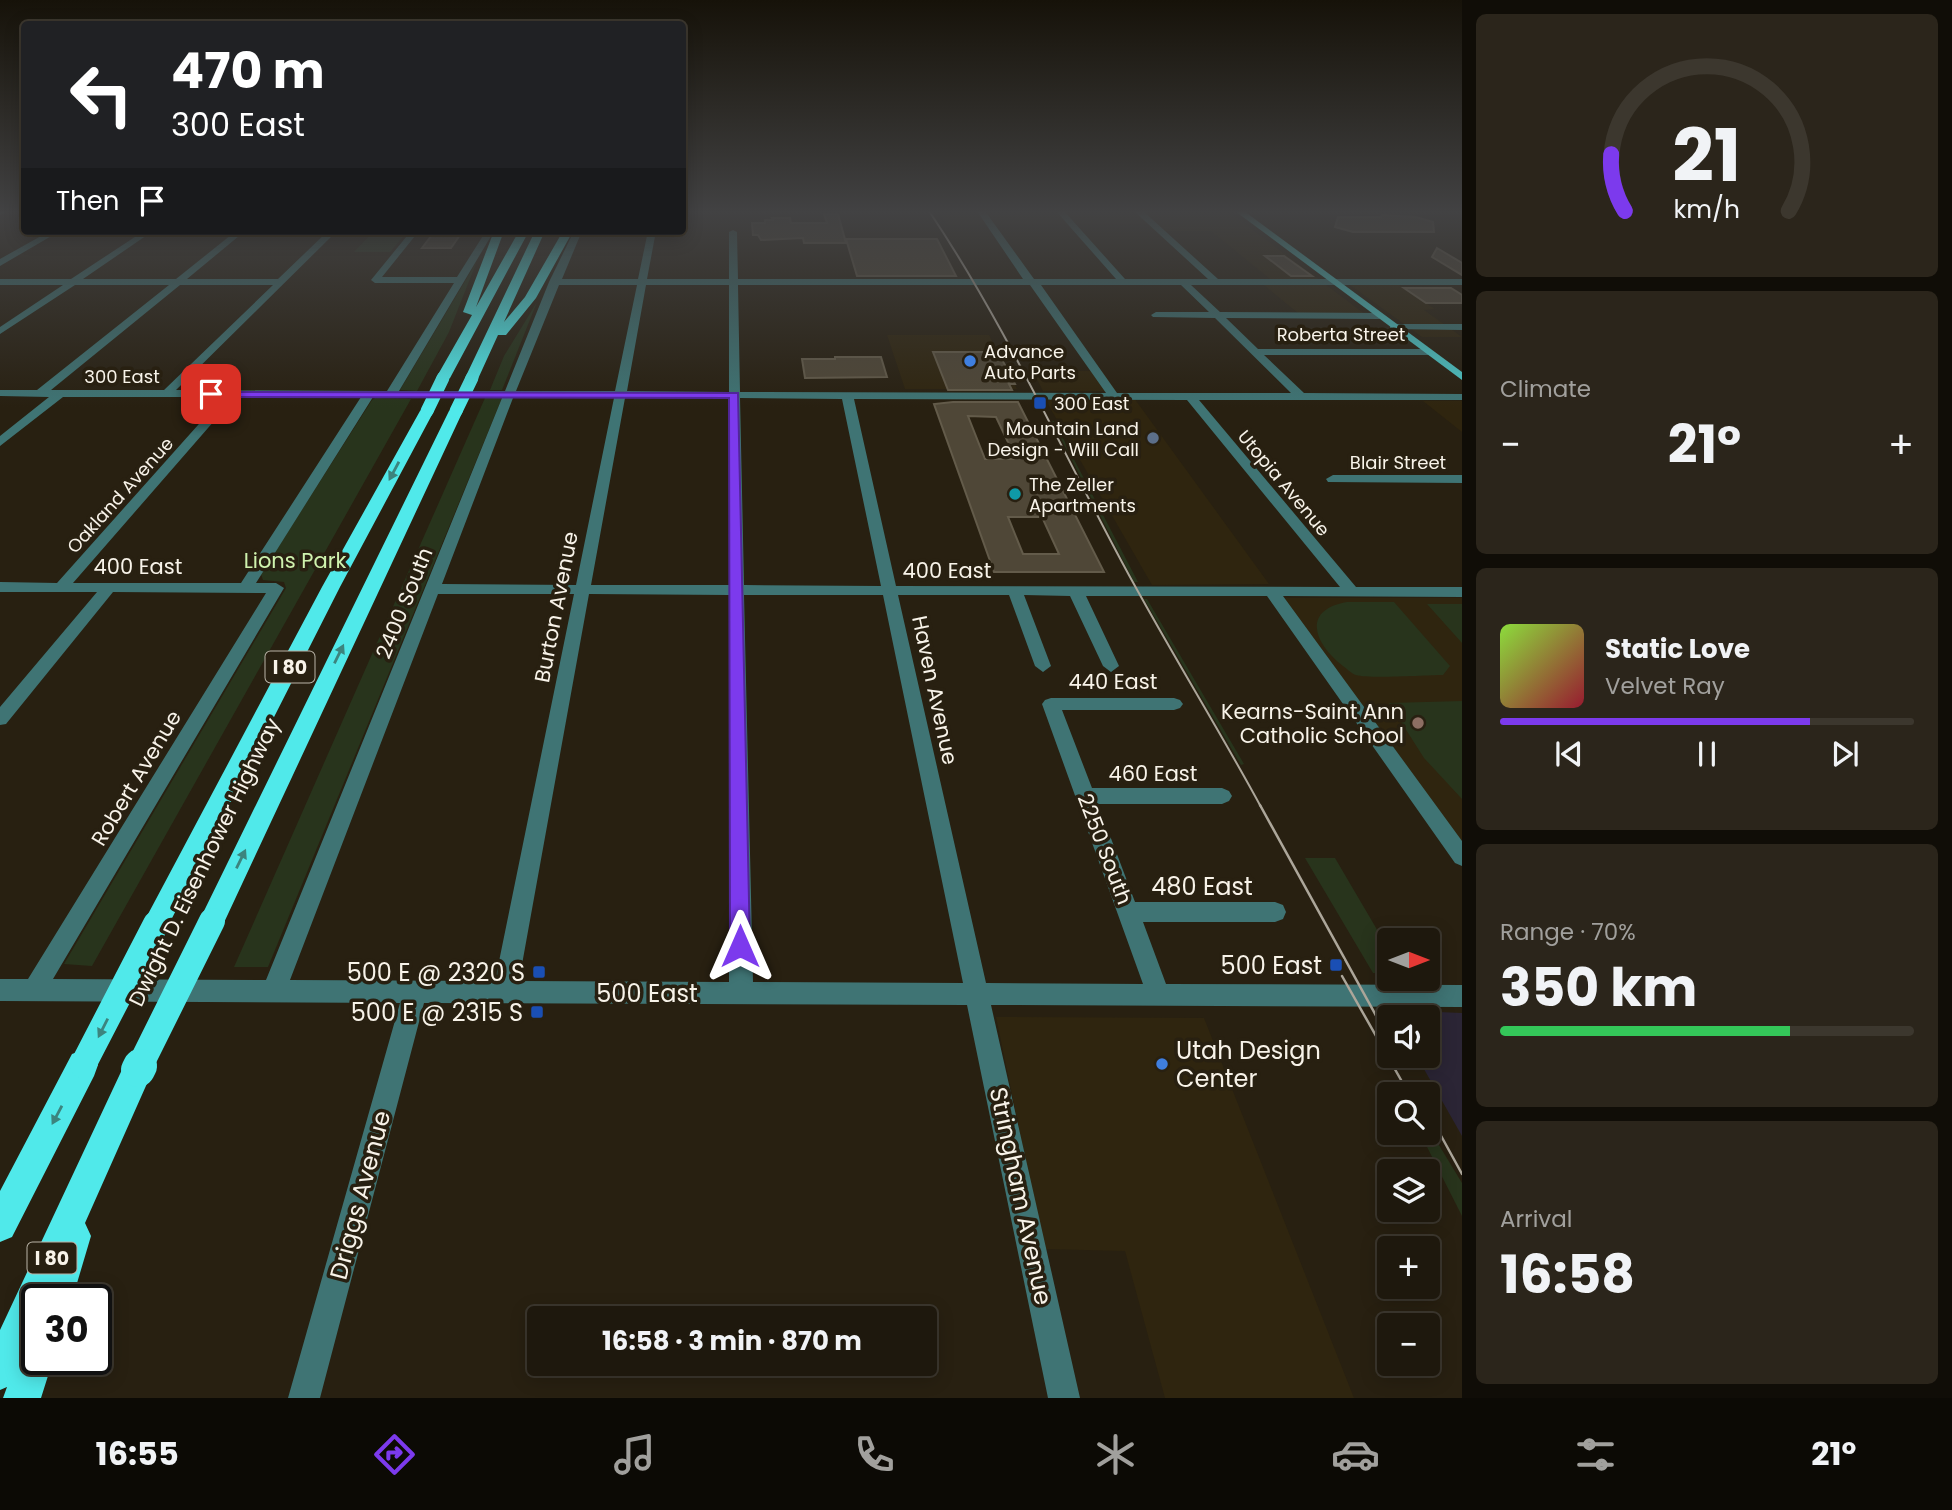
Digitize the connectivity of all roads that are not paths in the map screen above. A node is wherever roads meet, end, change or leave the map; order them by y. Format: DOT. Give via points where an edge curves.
graph roads {
  1 [pos="82,276"];
  2 [pos="185,276"];
  3 [pos="287,276"];
  4 [pos="378,276"];
  5 [pos="462,276"];
  6 [pos="480,276"];
  7 [pos="499,276"];
  8 [pos="519,276"];
  9 [pos="542,276"];
  10 [pos="557,276"];
  11 [pos="643,276"];
  12 [pos="733,276"];
  13 [pos="1027,276"];
  14 [pos="1118,276"];
  15 [pos="1210,276"];
  16 [pos="1326,276"];
  17 [pos="460,280"];
  18 [pos="0,282"];
  19 [pos="73,282"];
  20 [pos="178,282"];
  21 [pos="281,282"];
  22 [pos="554,282"];
  23 [pos="642,282"];
  24 [pos="733,282"];
  25 [pos="1032,282"];
  26 [pos="1123,282"];
  27 [pos="1183,282"];
  28 [pos="1216,282"];
  29 [pos="1334,282"];
  30 [pos="1462,282"];
  31 [pos="1156,316"];
  32 [pos="1217,316"];
  33 [pos="1379,316"];
  34 [pos="1394,327"];
  35 [pos="1462,327"];
  36 [pos="0,331"];
  37 [pos="1255,352"];
  38 [pos="1428,352"];
  39 [pos="456,354"];
  40 [pos="483,356"];
  41 [pos="1462,377"];
  42 [pos="0,393"];
  43 [pos="167,393"];
  44 [pos="39,394"];
  45 [pos="59,394"];
  46 [pos="232,394"];
  47 [pos="369,394"];
  48 [pos="391,394"];
  49 [pos="508,395"];
  50 [pos="621,395"];
  51 [pos="734,395"];
  52 [pos="847,395"];
  53 [pos="1113,395"];
  54 [pos="1190,396"];
  55 [pos="1300,396"];
  56 [pos="1462,397"];
  57 [pos="0,442"];
  58 [pos="1333,479"];
  59 [pos="1462,479"];
  60 [pos="0,587"];
  61 [pos="61,587"];
  62 [pos="109,587"];
  63 [pos="245,588"];
  64 [pos="276,588"];
  65 [pos="432,589"];
  66 [pos="583,589"];
  67 [pos="737,590"];
  68 [pos="890,591"];
  69 [pos="1015,591"];
  70 [pos="1076,591"];
  71 [pos="1271,591"];
  72 [pos="1351,591"];
  73 [pos="1462,592"];
  74 [pos="1043,666"];
  75 [pos="1111,666"];
  76 [pos="1051,704"];
  77 [pos="1174,704"];
  78 [pos="0,719"];
  79 [pos="1085,796"];
  80 [pos="1222,796"];
  81 [pos="1462,857"];
  82 [pos="1128,912"];
  83 [pos="1275,912"];
  84 [pos="0,990"];
  85 [pos="34,990"];
  86 [pos="415,991"];
  87 [pos="505,991"];
  88 [pos="273,992"];
  89 [pos="741,993"];
  90 [pos="978,994"];
  91 [pos="1159,995"];
  92 [pos="1462,996"];
  93 [pos="103,1144"];
  94 [pos="30,1164"];
  95 [pos="0,1210"];
  96 [pos="0,1225"];
  97 [pos="59,1284"];
  98 [pos="0,1371"];
  99 [pos="30,1375"];
  100 [pos="22,1398"];
  101 [pos="304,1398"];
  102 [pos="1064,1398"];
  1 -- 19 [label="street"];
  2 -- 20 [label="street"];
  3 -- 21 [label="street"];
  4 -- 17 [label="street" via="375,280"];
  5 -- 17 [label="street"];
  6 -- 39 [label="highway"];
  7 -- 39 [label="highway, Dwight D. Eisenhower Highway / I 80"];
  8 -- 40 [label="highway, Dwight D. Eisenhower Highway / I 80"];
  9 -- 40 [label="highway"];
  10 -- 22 [label="street, 2400 South"];
  11 -- 23 [label="street, Burton Avenue"];
  12 -- 24 [label="street"];
  13 -- 25 [label="street"];
  14 -- 26 [label="street"];
  15 -- 28 [label="street"];
  16 -- 29 [label="main road"];
  17 -- 48 [label="street"];
  18 -- 19 [label="street"];
  19 -- 20 [label="street"];
  19 -- 36 [label="street"];
  20 -- 21 [label="street"];
  20 -- 44 [label="street"];
  21 -- 43 [label="street"];
  22 -- 23 [label="street"];
  22 -- 49 [label="street, 2400 South"];
  23 -- 24 [label="street"];
  23 -- 50 [label="street, Burton Avenue"];
  24 -- 25 [label="street"];
  24 -- 51 [label="street"];
  25 -- 26 [label="street"];
  25 -- 53 [label="street"];
  26 -- 27 [label="street"];
  27 -- 28 [label="street"];
  27 -- 32 [label="street"];
  28 -- 29 [label="street"];
  29 -- 30 [label="street"];
  29 -- 33 [label="main road"];
  31 -- 32 [label="street"];
  32 -- 33 [label="street"];
  32 -- 37 [label="street"];
  33 -- 34 [label="main road"];
  34 -- 35 [label="street, Roberta Street"];
  34 -- 38 [label="main road"];
  37 -- 38 [label="street, Roberta Street"];
  37 -- 55 [label="street"];
  38 -- 41 [label="main road"];
  39 -- 94 [label="highway, Dwight D. Eisenhower Highway / I 80, one-way, bridge"];
  93 -- 40 [label="highway, Dwight D. Eisenhower Highway / I 80, one-way, bridge"];
  42 -- 44 [label="street, 300 East"];
  43 -- 45 [label="street, 300 East"];
  43 -- 46 [label="street, 300 East"];
  44 -- 45 [label="street, 300 East"];
  45 -- 57 [label="street"];
  46 -- 47 [label="street, 300 East"];
  46 -- 61 [label="street, Oakland Avenue"];
  47 -- 48 [label="street, 300 East"];
  47 -- 63 [label="street"];
  48 -- 49 [label="street, 300 East"];
  49 -- 50 [label="street, 300 East"];
  49 -- 65 [label="street, 2400 South"];
  50 -- 51 [label="street, 300 East"];
  50 -- 66 [label="street, Burton Avenue"];
  51 -- 52 [label="street, 300 East"];
  51 -- 67 [label="street"];
  52 -- 53 [label="street, 300 East"];
  52 -- 68 [label="street, Haven Avenue"];
  53 -- 54 [label="street, 300 East"];
  54 -- 55 [label="street, 300 East"];
  54 -- 72 [label="street, Utopia Avenue"];
  55 -- 56 [label="street, 300 East"];
  58 -- 59 [label="street, Blair Street"];
  60 -- 61 [label="street, 400 East"];
  61 -- 62 [label="street, 400 East"];
  62 -- 63 [label="street, 400 East"];
  62 -- 78 [label="street"];
  63 -- 64 [label="street, 400 East"];
  64 -- 85 [label="street, Robert Avenue"];
  65 -- 66 [label="street, 400 East"];
  65 -- 88 [label="street, 2400 South"];
  66 -- 67 [label="street, 400 East"];
  66 -- 87 [label="street, Burton Avenue"];
  67 -- 68 [label="street, 400 East"];
  67 -- 89 [label="street"];
  68 -- 69 [label="street, 400 East"];
  68 -- 90 [label="street, Haven Avenue"];
  69 -- 70 [label="street, 400 East"];
  69 -- 74 [label="street"];
  70 -- 71 [label="street, 400 East"];
  70 -- 75 [label="street"];
  71 -- 72 [label="street, 400 East"];
  71 -- 81 [label="street"];
  72 -- 73 [label="street, 400 East"];
  76 -- 77 [label="street, 440 East"];
  76 -- 79 [label="street, 2250 South"];
  79 -- 80 [label="street, 460 East"];
  79 -- 82 [label="street, 2250 South"];
  82 -- 83 [label="street, 480 East"];
  82 -- 91 [label="street, 2250 South"];
  84 -- 85 [label="street, 500 East"];
  85 -- 88 [label="street, 500 East"];
  86 -- 87 [label="street, 500 East"];
  86 -- 88 [label="street, 500 East"];
  86 -- 101 [label="street, Driggs Avenue"];
  87 -- 89 [label="street, 500 East"];
  89 -- 90 [label="street, 500 East"];
  90 -- 91 [label="street, 500 East"];
  90 -- 102 [label="street, Stringham Avenue"];
  91 -- 92 [label="street, 500 East"];
  93 -- 97 [label="highway"];
  93 -- 98 [label="highway, Dwight D. Eisenhower Highway / I 80"];
  94 -- 95 [label="highway"];
  94 -- 96 [label="highway, Dwight D. Eisenhower Highway / I 80"];
  99 -- 100 [label="highway"];
}
